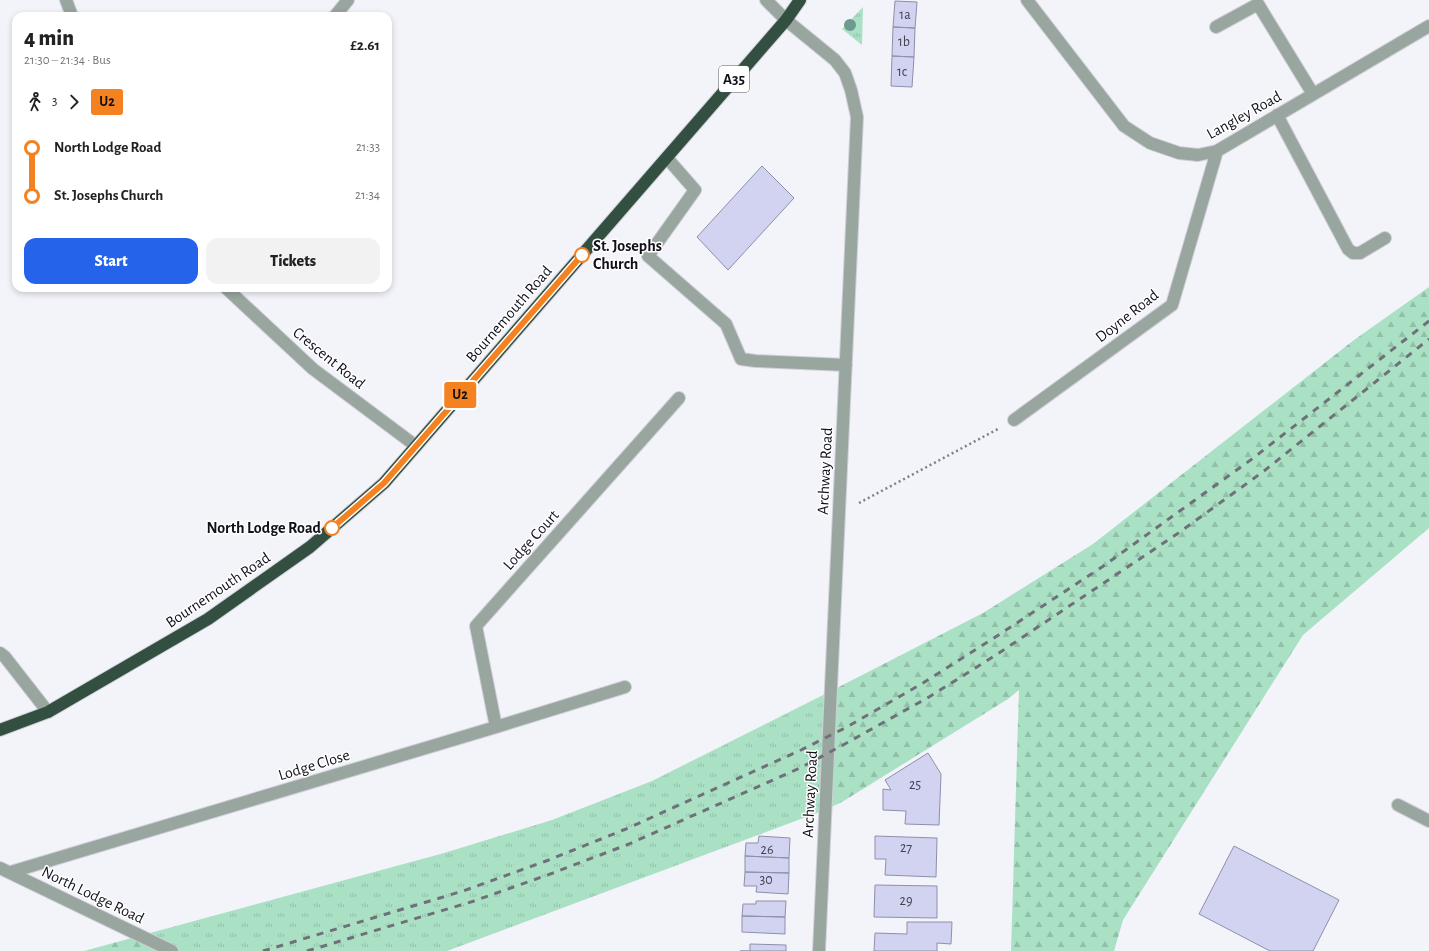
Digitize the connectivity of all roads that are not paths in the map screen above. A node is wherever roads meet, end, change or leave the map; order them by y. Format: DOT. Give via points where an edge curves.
graph roads {
  1 [pos="66,0"];
  2 [pos="348,0"];
  3 [pos="766,0"];
  4 [pos="800,0"];
  5 [pos="1027,0"];
  6 [pos="70,12"];
  7 [pos="338,12"];
  8 [pos="786,20"];
  9 [pos="1429,26"];
  10 [pos="1216,27"];
  11 [pos="1313,94"];
  12 [pos="1277,115"];
  13 [pos="1217,151"];
  14 [pos="667,158"];
  15 [pos="1385,238"];
  16 [pos="230,292"];
  17 [pos="846,364"];
  18 [pos="679,398"];
  19 [pos="1014,420"];
  20 [pos="416,446"];
  21 [pos="0,653"];
  22 [pos="625,687"];
  23 [pos="48,712"];
  24 [pos="496,727"];
  25 [pos="0,730"];
  26 [pos="1398,805"];
  27 [pos="1429,822"];
  28 [pos="6,870"];
  29 [pos="172,951"];
  30 [pos="819,951"];
  1 -- 6 [label="street"];
  2 -- 7 [label="street"];
  3 -- 8 [label="street, Archway Road"];
  4 -- 8 [label="highway, Bournemouth Road / A35"];
  5 -- 13 [label="street, Langley Road" via="1124,126 1150,143 1178,153 1198,155"];
  8 -- 14 [label="highway, Bournemouth Road / A35"];
  8 -- 17 [label="street, Archway Road" via="835,60 845,73 857,117"];
  9 -- 11 [label="street, Langley Road"];
  10 -- 11 [label="street" via="1258,4"];
  11 -- 12 [label="street, Langley Road"];
  12 -- 13 [label="street, Langley Road"];
  12 -- 15 [label="street" via="1348,249 1353,253 1360,253"];
  13 -- 19 [label="street, Doyne Road" via="1172,305"];
  14 -- 17 [label="street" via="695,190 648,256 726,324 741,359"];
  14 -- 20 [label="highway, Bournemouth Road / A35"];
  16 -- 20 [label="street, Crescent Road" via="313,370"];
  17 -- 30 [label="street, Archway Road"];
  18 -- 24 [label="street, Lodge Court" via="476,626"];
  20 -- 23 [label="highway, Bournemouth Road / A35" via="384,483 297,556 208,619"];
  21 -- 23 [label="street"];
  22 -- 24 [label="street, Lodge Close"];
  23 -- 25 [label="highway, Bournemouth Road / A35"];
  24 -- 28 [label="street, Lodge Close"];
  26 -- 27 [label="street"];
  28 -- 29 [label="street, North Lodge Road"];
}
